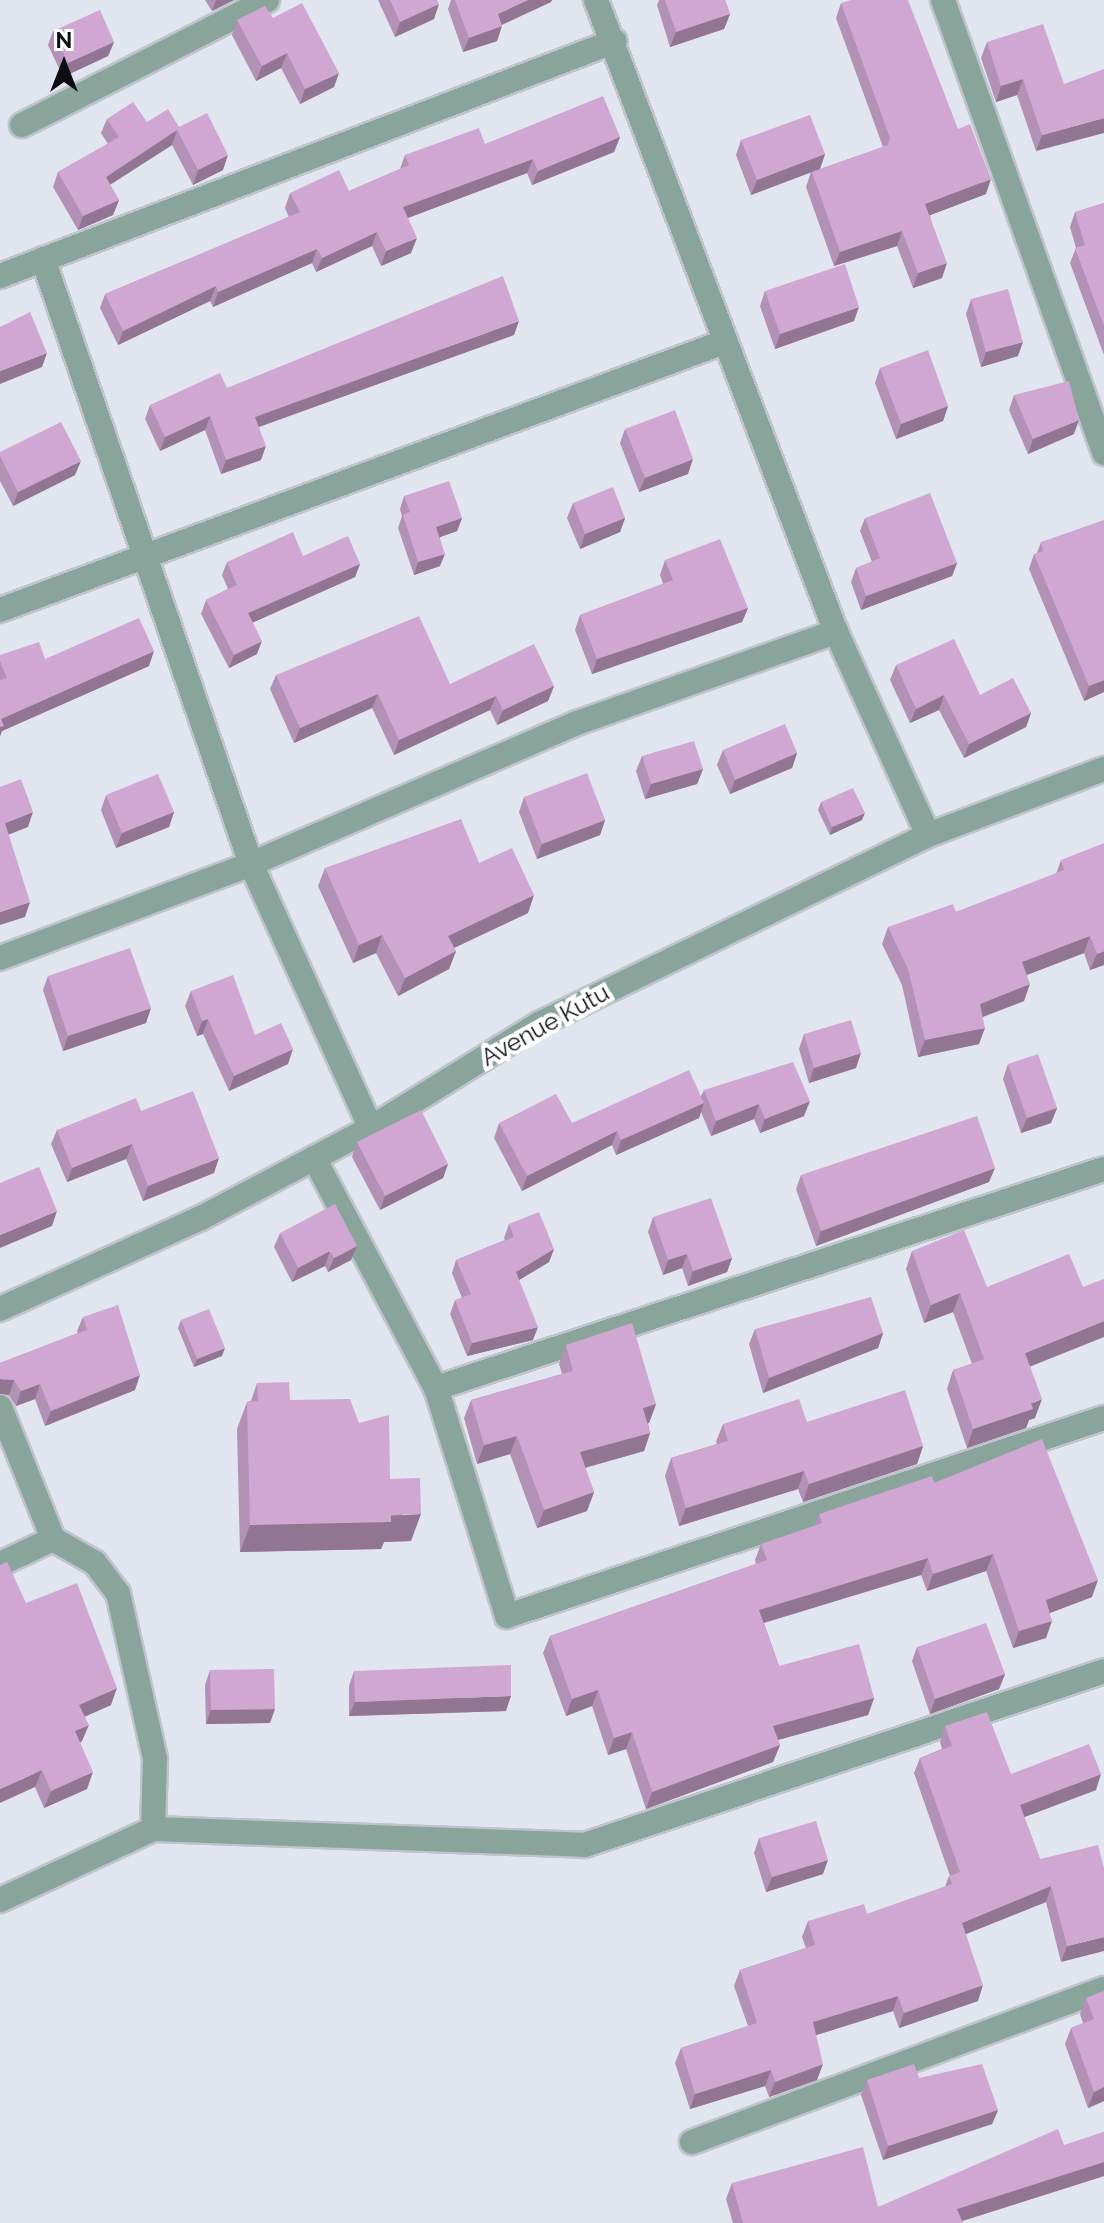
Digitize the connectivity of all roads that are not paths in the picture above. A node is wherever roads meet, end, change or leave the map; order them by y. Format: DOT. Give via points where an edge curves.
graph roads {
  1 [pos="267,0"];
  2 [pos="596,0"];
  3 [pos="943,0"];
  4 [pos="615,41"];
  5 [pos="22,125"];
  6 [pos="43,259"];
  7 [pos="0,276"];
  8 [pos="724,342"];
  9 [pos="1104,453"];
  10 [pos="143,556"];
  11 [pos="0,610"];
  12 [pos="836,632"];
  13 [pos="1104,769"];
  14 [pos="928,835"];
  15 [pos="251,864"];
  16 [pos="0,958"];
  17 [pos="371,1128"];
  18 [pos="314,1158"];
  19 [pos="1104,1169"];
  20 [pos="0,1309"];
  21 [pos="436,1388"];
  22 [pos="0,1407"];
  23 [pos="1104,1418"];
  24 [pos="53,1539"];
  25 [pos="0,1564"];
  26 [pos="1104,1671"];
  27 [pos="153,1829"];
  28 [pos="0,1900"];
  29 [pos="1104,1989"];
  30 [pos="692,2142"];
  1 -- 5 [label="street"];
  2 -- 4 [label="street"];
  3 -- 9 [label="street"];
  4 -- 6 [label="street"];
  4 -- 8 [label="street"];
  6 -- 7 [label="street"];
  6 -- 10 [label="street"];
  8 -- 10 [label="street"];
  8 -- 12 [label="street"];
  10 -- 11 [label="street"];
  10 -- 15 [label="street"];
  12 -- 14 [label="street"];
  12 -- 15 [label="street" via="577,723"];
  13 -- 14 [label="street, Avenue Kutu"];
  14 -- 17 [label="street, Avenue Kutu" via="539,1024"];
  15 -- 16 [label="street"];
  15 -- 17 [label="street"];
  17 -- 18 [label="street, Avenue Kutu"];
  18 -- 20 [label="street, Avenue Kutu"];
  18 -- 21 [label="street"];
  19 -- 21 [label="street"];
  21 -- 23 [label="street" via="507,1616"];
  22 -- 24 [label="street"];
  24 -- 25 [label="street"];
  24 -- 27 [label="street" via="95,1563 118,1593 155,1759"];
  26 -- 27 [label="street" via="585,1845"];
  27 -- 28 [label="street"];
  29 -- 30 [label="street"];
}
